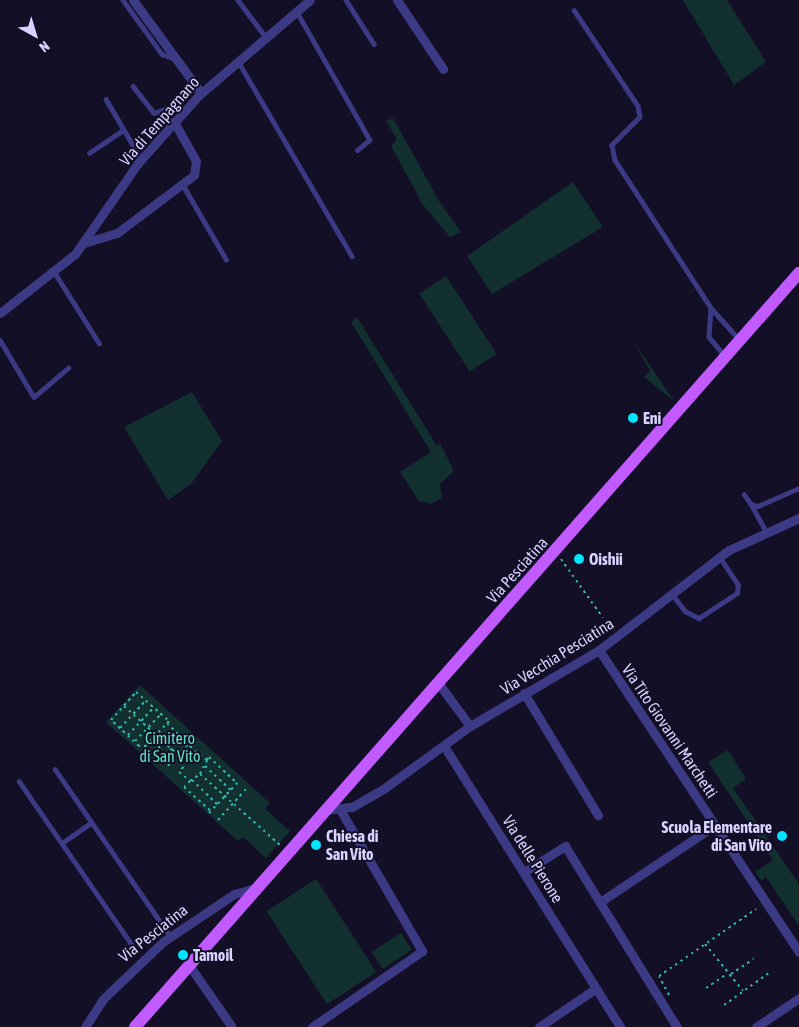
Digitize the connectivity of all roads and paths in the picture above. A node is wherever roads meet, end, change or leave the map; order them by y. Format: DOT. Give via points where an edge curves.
graph roads {
  1 [pos="123,0"];
  2 [pos="133,0"];
  3 [pos="238,0"];
  4 [pos="310,0"];
  5 [pos="346,0"];
  6 [pos="397,0"];
  7 [pos="574,10"];
  8 [pos="296,11"];
  9 [pos="265,36"];
  10 [pos="374,44"];
  11 [pos="175,59"];
  12 [pos="237,60"];
  13 [pos="443,68"];
  14 [pos="134,86"];
  15 [pos="201,93"];
  16 [pos="106,99"];
  17 [pos="184,110"];
  18 [pos="174,122"];
  19 [pos="122,132"];
  20 [pos="358,150"];
  21 [pos="88,153"];
  22 [pos="142,159"];
  23 [pos="183,185"];
  24 [pos="84,243"];
  25 [pos="352,256"];
  26 [pos="226,260"];
  27 [pos="55,273"];
  28 [pos="799,273"];
  29 [pos="711,308"];
  30 [pos="0,313"];
  31 [pos="0,340"];
  32 [pos="740,340"];
  33 [pos="100,343"];
  34 [pos="725,356"];
  35 [pos="68,368"];
  36 [pos="799,488"];
  37 [pos="744,494"];
  38 [pos="751,504"];
  39 [pos="799,518"];
  40 [pos="767,533"];
  41 [pos="555,552"];
  42 [pos="720,558"];
  43 [pos="673,595"];
  44 [pos="603,618"];
  45 [pos="599,650"];
  46 [pos="438,684"];
  47 [pos="524,693"];
  48 [pos="146,700"];
  49 [pos="124,706"];
  50 [pos="154,707"];
  51 [pos="133,714"];
  52 [pos="161,714"];
  53 [pos="141,721"];
  54 [pos="167,723"];
  55 [pos="470,726"];
  56 [pos="148,728"];
  57 [pos="120,729"];
  58 [pos="174,730"];
  59 [pos="156,735"];
  60 [pos="128,736"];
  61 [pos="182,737"];
  62 [pos="135,742"];
  63 [pos="164,742"];
  64 [pos="189,743"];
  65 [pos="444,746"];
  66 [pos="172,749"];
  67 [pos="154,752"];
  68 [pos="196,752"];
  69 [pos="178,755"];
  70 [pos="162,760"];
  71 [pos="207,760"];
  72 [pos="187,763"];
  73 [pos="204,765"];
  74 [pos="168,766"];
  75 [pos="55,769"];
  76 [pos="200,774"];
  77 [pos="240,780"];
  78 [pos="191,781"];
  79 [pos="19,782"];
  80 [pos="237,783"];
  81 [pos="247,788"];
  82 [pos="231,790"];
  83 [pos="225,797"];
  84 [pos="217,804"];
  85 [pos="232,804"];
  86 [pos="326,810"];
  87 [pos="341,811"];
  88 [pos="598,815"];
  89 [pos="218,820"];
  90 [pos="91,823"];
  91 [pos="715,825"];
  92 [pos="62,843"];
  93 [pos="288,852"];
  94 [pos="524,872"];
  95 [pos="258,887"];
  96 [pos="600,902"];
  97 [pos="756,909"];
  98 [pos="171,937"];
  99 [pos="705,944"];
  100 [pos="132,945"];
  101 [pos="799,952"];
  102 [pos="753,959"];
  103 [pos="189,965"];
  104 [pos="769,973"];
  105 [pos="727,974"];
  106 [pos="731,974"];
  107 [pos="706,988"];
  108 [pos="596,989"];
  109 [pos="675,991"];
  110 [pos="743,991"];
  111 [pos="671,994"];
  112 [pos="799,998"];
  113 [pos="661,1001"];
  114 [pos="724,1005"];
  115 [pos="85,1027"];
  116 [pos="135,1027"];
  117 [pos="232,1027"];
  118 [pos="312,1027"];
  119 [pos="539,1027"];
  120 [pos="620,1027"];
  121 [pos="676,1027"];
  122 [pos="756,1027"];
  1 -- 11 [label="lane" via="162,54"];
  2 -- 11 [label="street"];
  3 -- 9 [label="lane"];
  4 -- 8 [label="street, Via di Tempagnano"];
  5 -- 10 [label="lane"];
  6 -- 13 [label="street"];
  7 -- 29 [label="lane" via="638,106 640,117 612,145 614,160"];
  8 -- 9 [label="street, Via di Tempagnano"];
  8 -- 20 [label="lane" via="370,140"];
  9 -- 12 [label="street, Via di Tempagnano"];
  11 -- 15 [label="street"];
  12 -- 15 [label="street, Via di Tempagnano"];
  12 -- 25 [label="lane"];
  14 -- 17 [label="lane" via="154,113 167,108"];
  15 -- 17 [label="street, Via di Tempagnano"];
  16 -- 19 [label="lane"];
  17 -- 18 [label="street, Via di Tempagnano"];
  18 -- 22 [label="street, Via di Tempagnano"];
  18 -- 23 [label="street" via="196,160 194,175"];
  19 -- 21 [label="lane"];
  19 -- 22 [label="lane"];
  22 -- 24 [label="street, Via di Tempagnano"];
  23 -- 24 [label="street" via="117,233"];
  23 -- 26 [label="lane"];
  24 -- 27 [label="street, Via di Tempagnano"];
  27 -- 30 [label="street, Via di Tempagnano"];
  27 -- 33 [label="lane"];
  28 -- 32 [label="main road, Via Pesciatina"];
  29 -- 32 [label="lane"];
  29 -- 34 [label="lane" via="709,336"];
  31 -- 35 [label="lane" via="34,398"];
  32 -- 34 [label="main road, Via Pesciatina"];
  34 -- 41 [label="main road, Via Pesciatina"];
  36 -- 38 [label="lane" via="783,498"];
  37 -- 38 [label="lane"];
  38 -- 40 [label="lane"];
  39 -- 40 [label="street, Via Vecchia Pesciatina"];
  40 -- 42 [label="street, Via Vecchia Pesciatina"];
  41 -- 44 [label="path"];
  41 -- 46 [label="main road, Via Pesciatina"];
  42 -- 43 [label="street, Via Vecchia Pesciatina"];
  42 -- 43 [label="lane" via="738,586 737,593 699,618 685,611"];
  43 -- 45 [label="street, Via Vecchia Pesciatina"];
  45 -- 47 [label="street, Via Vecchia Pesciatina"];
  45 -- 91 [label="street, Via Tito Giovanni Marchetti"];
  46 -- 55 [label="street"];
  46 -- 86 [label="main road, Via Pesciatina"];
  47 -- 55 [label="street, Via Vecchia Pesciatina"];
  47 -- 88 [label="street"];
  48 -- 49 [label="path" via="136,692"];
  48 -- 50 [label="path"];
  48 -- 51 [label="path"];
  49 -- 51 [label="path"];
  49 -- 57 [label="path" via="111,720"];
  50 -- 52 [label="path"];
  50 -- 53 [label="path"];
  51 -- 53 [label="path"];
  51 -- 57 [label="path"];
  52 -- 54 [label="path"];
  52 -- 56 [label="path"];
  53 -- 56 [label="path"];
  53 -- 60 [label="path"];
  54 -- 58 [label="path"];
  54 -- 59 [label="path"];
  55 -- 65 [label="street, Via Vecchia Pesciatina"];
  56 -- 59 [label="path"];
  56 -- 62 [label="path"];
  57 -- 60 [label="path"];
  58 -- 61 [label="path"];
  58 -- 63 [label="path"];
  59 -- 62 [label="path" via="146,746"];
  59 -- 63 [label="path"];
  60 -- 62 [label="path"];
  61 -- 64 [label="path"];
  61 -- 66 [label="path"];
  63 -- 66 [label="path"];
  63 -- 67 [label="path"];
  64 -- 68 [label="path"];
  64 -- 69 [label="path"];
  65 -- 87 [label="street, Via Vecchia Pesciatina" via="386,787"];
  65 -- 94 [label="street, Via delle Pierone"];
  66 -- 69 [label="path"];
  66 -- 70 [label="path"];
  68 -- 71 [label="path"];
  68 -- 72 [label="path"];
  69 -- 72 [label="path"];
  69 -- 74 [label="path"];
  71 -- 73 [label="path"];
  71 -- 80 [label="path" via="209,757"];
  72 -- 78 [label="path" via="179,772"];
  73 -- 76 [label="path"];
  73 -- 82 [label="path"];
  75 -- 90 [label="lane"];
  76 -- 78 [label="path"];
  76 -- 83 [label="path"];
  77 -- 80 [label="path"];
  78 -- 84 [label="path"];
  78 -- 84 [label="path" via="184,787 210,812"];
  79 -- 92 [label="lane"];
  80 -- 82 [label="path"];
  81 -- 85 [label="path"];
  82 -- 83 [label="path"];
  83 -- 84 [label="path"];
  83 -- 85 [label="path"];
  85 -- 89 [label="path"];
  85 -- 93 [label="path"];
  86 -- 87 [label="street"];
  86 -- 93 [label="main road, Via Pesciatina"];
  87 -- 118 [label="street" via="422,951"];
  90 -- 92 [label="lane"];
  90 -- 98 [label="lane"];
  91 -- 96 [label="street"];
  91 -- 101 [label="street, Via Tito Giovanni Marchetti"];
  92 -- 100 [label="lane"];
  93 -- 95 [label="main road, Via Pesciatina"];
  94 -- 96 [label="street" via="565,846"];
  94 -- 108 [label="street, Via delle Pierone"];
  95 -- 98 [label="street, Via Pesciatina" via="234,894"];
  95 -- 103 [label="main road, Via Pesciatina"];
  96 -- 113 [label="street"];
  97 -- 99 [label="path"];
  98 -- 115 [label="street, Via Pesciatina" via="130,971"];
  99 -- 105 [label="path"];
  99 -- 111 [label="path" via="659,976"];
  102 -- 106 [label="path"];
  103 -- 116 [label="main road, Via Pesciatina"];
  103 -- 117 [label="street"];
  104 -- 110 [label="path"];
  105 -- 106 [label="path"];
  105 -- 107 [label="path"];
  106 -- 110 [label="path"];
  108 -- 119 [label="street"];
  108 -- 120 [label="street, Via delle Pierone"];
  109 -- 111 [label="path"];
  110 -- 114 [label="path"];
  111 -- 113 [label="path"];
  112 -- 122 [label="street"];
  113 -- 121 [label="street"];
}
